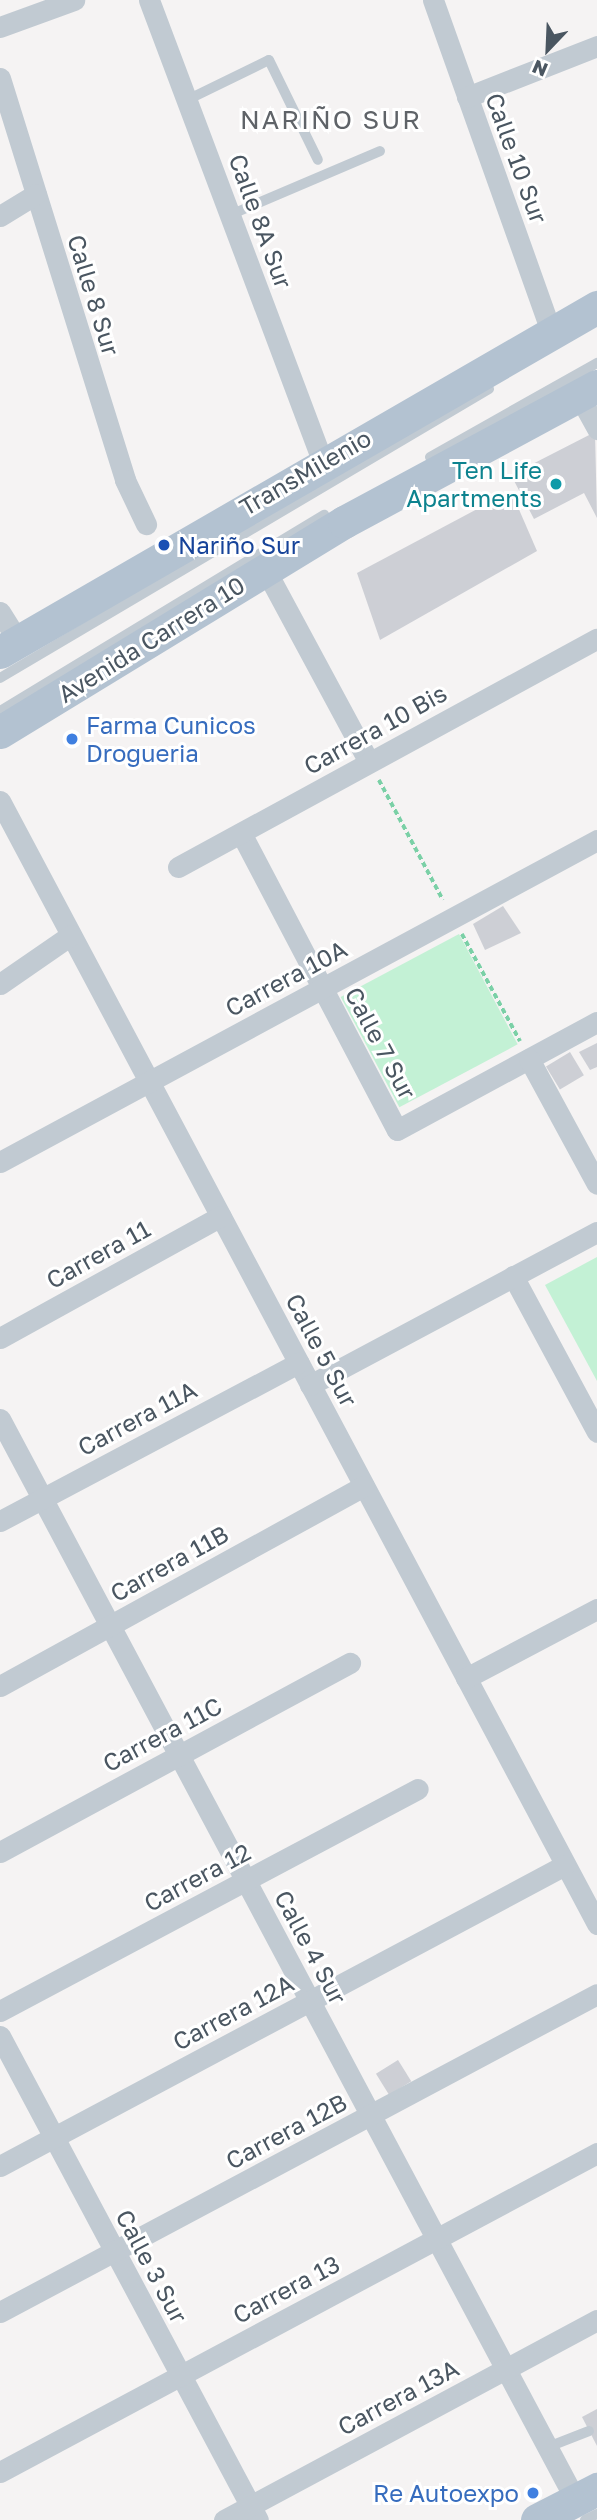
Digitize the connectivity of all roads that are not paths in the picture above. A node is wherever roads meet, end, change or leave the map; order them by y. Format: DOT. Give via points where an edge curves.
graph roads {
  1 [pos="74,0"];
  2 [pos="149,0"];
  3 [pos="433,0"];
  4 [pos="0,27"];
  5 [pos="597,46"];
  6 [pos="0,78"];
  7 [pos="467,97"];
  8 [pos="187,100"];
  9 [pos="380,151"];
  10 [pos="318,160"];
  11 [pos="36,194"];
  12 [pos="230,215"];
  13 [pos="0,216"];
  14 [pos="597,307"];
  15 [pos="552,334"];
  16 [pos="597,363"];
  17 [pos="504,380"];
  18 [pos="588,391"];
  19 [pos="597,429"];
  20 [pos="322,461"];
  21 [pos="420,463"];
  22 [pos="339,507"];
  23 [pos="146,524"];
  24 [pos="265,569"];
  25 [pos="0,612"];
  26 [pos="597,639"];
  27 [pos="9,646"];
  28 [pos="0,678"];
  29 [pos="0,711"];
  30 [pos="0,732"];
  31 [pos="369,762"];
  32 [pos="0,801"];
  33 [pos="241,833"];
  34 [pos="597,840"];
  35 [pos="178,867"];
  36 [pos="71,935"];
  37 [pos="0,985"];
  38 [pos="323,988"];
  39 [pos="597,1022"];
  40 [pos="529,1059"];
  41 [pos="149,1082"];
  42 [pos="0,1162"];
  43 [pos="597,1184"];
  44 [pos="221,1216"];
  45 [pos="597,1232"];
  46 [pos="513,1276"];
  47 [pos="2,1333"];
  48 [pos="299,1363"];
  49 [pos="310,1385"];
  50 [pos="0,1419"];
  51 [pos="597,1432"];
  52 [pos="364,1486"];
  53 [pos="42,1498"];
  54 [pos="0,1521"];
  55 [pos="597,1609"];
  56 [pos="110,1625"];
  57 [pos="350,1663"];
  58 [pos="466,1678"];
  59 [pos="0,1686"];
  60 [pos="179,1755"];
  61 [pos="418,1789"];
  62 [pos="0,1852"];
  63 [pos="565,1865"];
  64 [pos="246,1880"];
  65 [pos="597,1924"];
  66 [pos="597,1994"];
  67 [pos="310,2001"];
  68 [pos="0,2011"];
  69 [pos="0,2036"];
  70 [pos="370,2115"];
  71 [pos="53,2138"];
  72 [pos="597,2153"];
  73 [pos="0,2166"];
  74 [pos="436,2239"];
  75 [pos="116,2253"];
  76 [pos="0,2312"];
  77 [pos="597,2320"];
  78 [pos="506,2369"];
  79 [pos="180,2376"];
  80 [pos="589,2431"];
  81 [pos="548,2447"];
  82 [pos="0,2472"];
  83 [pos="588,2505"];
  84 [pos="254,2513"];
  85 [pos="224,2520"];
  86 [pos="537,2520"];
  1 -- 4 [label="street"];
  2 -- 8 [label="street, Calle 8A Sur"];
  3 -- 7 [label="street, Calle 10 Sur"];
  5 -- 7 [label="street"];
  6 -- 11 [label="street, Calle 8 Sur"];
  7 -- 15 [label="street, Calle 10 Sur"];
  8 -- 10 [label="lane" via="269,60"];
  8 -- 12 [label="street, Calle 8A Sur"];
  9 -- 12 [label="lane"];
  11 -- 13 [label="street"];
  11 -- 23 [label="street, Calle 8 Sur" via="125,480"];
  12 -- 20 [label="street, Calle 8A Sur"];
  14 -- 15 [label="main road"];
  15 -- 20 [label="main road"];
  16 -- 21 [label="lane"];
  17 -- 28 [label="lane, TransMilenio"];
  18 -- 19 [label="street"];
  18 -- 24 [label="main road, Avenida Carrera 10"];
  20 -- 27 [label="main road"];
  22 -- 29 [label="lane, TransMilenio"];
  24 -- 30 [label="main road, Avenida Carrera 10"];
  24 -- 31 [label="street"];
  25 -- 27 [label="street"];
  26 -- 31 [label="street, Carrera 10 Bis"];
  31 -- 33 [label="street, Carrera 10 Bis"];
  32 -- 36 [label="street, Calle 5 Sur"];
  33 -- 35 [label="street, Carrera 10 Bis"];
  33 -- 38 [label="street, Calle 7 Sur"];
  34 -- 38 [label="street, Carrera 10A"];
  36 -- 37 [label="street"];
  36 -- 41 [label="street, Calle 5 Sur"];
  38 -- 40 [label="street, Calle 7 Sur" via="397,1130"];
  38 -- 41 [label="street, Carrera 10A"];
  39 -- 40 [label="street"];
  40 -- 43 [label="street"];
  41 -- 42 [label="street, Carrera 10A"];
  41 -- 44 [label="street, Calle 5 Sur"];
  44 -- 47 [label="street, Carrera 11"];
  44 -- 48 [label="street, Calle 5 Sur"];
  45 -- 46 [label="street"];
  46 -- 49 [label="street"];
  46 -- 51 [label="street"];
  48 -- 49 [label="street, Calle 5 Sur"];
  48 -- 53 [label="street, Carrera 11A"];
  49 -- 52 [label="street, Calle 5 Sur"];
  50 -- 53 [label="street, Calle 4 Sur"];
  52 -- 56 [label="street, Carrera 11B"];
  52 -- 58 [label="street, Calle 5 Sur"];
  53 -- 54 [label="street, Carrera 11A"];
  53 -- 56 [label="street, Calle 4 Sur"];
  55 -- 58 [label="street"];
  56 -- 59 [label="street, Carrera 11B"];
  56 -- 60 [label="street, Calle 4 Sur"];
  57 -- 60 [label="street, Carrera 11C"];
  58 -- 63 [label="street, Calle 5 Sur"];
  60 -- 62 [label="street, Carrera 11C"];
  60 -- 64 [label="street, Calle 4 Sur"];
  61 -- 64 [label="street, Carrera 12"];
  63 -- 65 [label="street, Calle 5 Sur"];
  63 -- 67 [label="street, Carrera 12A"];
  64 -- 67 [label="street, Calle 4 Sur"];
  64 -- 68 [label="street, Carrera 12"];
  66 -- 70 [label="street, Carrera 12B"];
  67 -- 70 [label="street, Calle 4 Sur"];
  67 -- 71 [label="street, Carrera 12A"];
  69 -- 71 [label="street, Calle 3 Sur"];
  70 -- 74 [label="street, Calle 4 Sur"];
  70 -- 75 [label="street, Carrera 12B"];
  71 -- 73 [label="street, Carrera 12A"];
  71 -- 75 [label="street, Calle 3 Sur"];
  72 -- 74 [label="street, Carrera 13"];
  74 -- 78 [label="street, Calle 4 Sur"];
  74 -- 79 [label="street, Carrera 13"];
  75 -- 76 [label="street, Carrera 12B"];
  75 -- 79 [label="street, Calle 3 Sur"];
  77 -- 78 [label="street, Carrera 13A"];
  78 -- 81 [label="street, Calle 4 Sur"];
  78 -- 84 [label="street, Carrera 13A"];
  79 -- 82 [label="street, Carrera 13"];
  79 -- 84 [label="street, Calle 3 Sur"];
  80 -- 81 [label="lane"];
  81 -- 83 [label="street, Calle 4 Sur"];
  83 -- 86 [label="main road"];
  84 -- 85 [label="street, Carrera 13A"];
}
